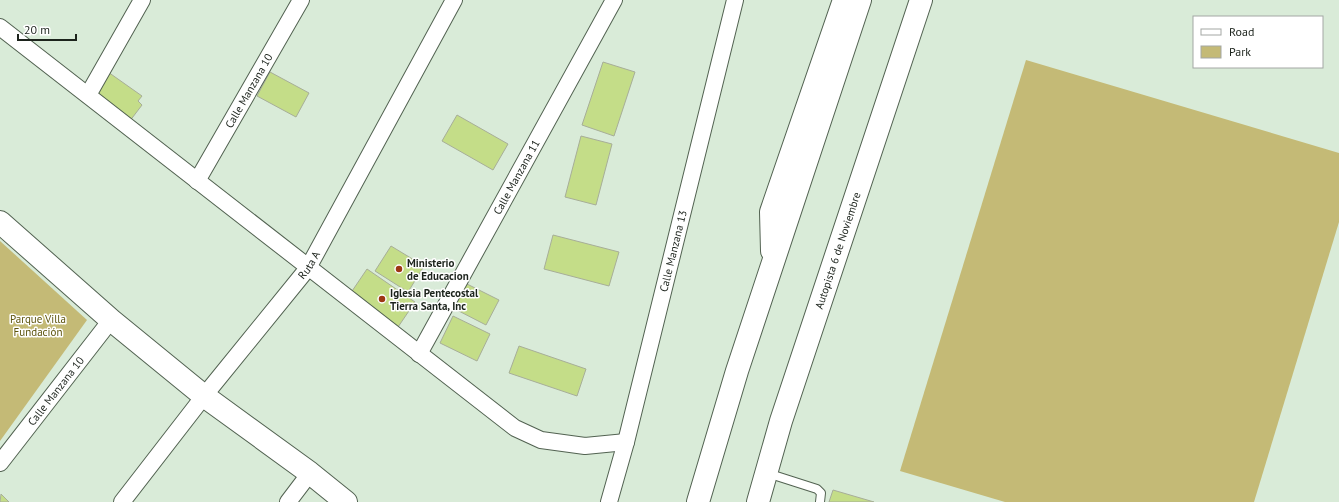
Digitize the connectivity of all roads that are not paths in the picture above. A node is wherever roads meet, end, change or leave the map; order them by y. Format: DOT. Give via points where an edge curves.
graph roads {
  1 [pos="142,0"];
  2 [pos="301,0"];
  3 [pos="454,0"];
  4 [pos="614,0"];
  5 [pos="735,0"];
  6 [pos="844,0"];
  7 [pos="860,0"];
  8 [pos="921,0"];
  9 [pos="0,27"];
  10 [pos="88,95"];
  11 [pos="197,181"];
  12 [pos="0,222"];
  13 [pos="772,266"];
  14 [pos="308,268"];
  15 [pos="111,320"];
  16 [pos="419,354"];
  17 [pos="204,396"];
  18 [pos="626,442"];
  19 [pos="0,463"];
  20 [pos="310,473"];
  21 [pos="766,473"];
  22 [pos="122,502"];
  23 [pos="288,502"];
  24 [pos="346,502"];
  25 [pos="609,502"];
  26 [pos="698,502"];
  27 [pos="758,502"];
  28 [pos="820,502"];
  1 -- 10 [label="street"];
  2 -- 11 [label="street, Calle Manzana 10"];
  3 -- 14 [label="street, Ruta A"];
  4 -- 16 [label="street, Calle Manzana 11"];
  5 -- 18 [label="street, Calle Manzana 13"];
  6 -- 13 [label="main road" via="771,212"];
  7 -- 13 [label="main road"];
  8 -- 21 [label="main road, Autopista 6 de Noviembre"];
  9 -- 10 [label="street"];
  10 -- 11 [label="street"];
  11 -- 14 [label="street"];
  12 -- 15 [label="main road"];
  13 -- 26 [label="main road"];
  14 -- 16 [label="street"];
  14 -- 17 [label="street, Ruta A"];
  15 -- 17 [label="main road"];
  15 -- 19 [label="street, Calle Manzana 10"];
  16 -- 18 [label="street" via="515,428 541,440 584,446"];
  17 -- 20 [label="main road"];
  17 -- 22 [label="street, Ruta A"];
  18 -- 25 [label="street, Calle Manzana 13"];
  20 -- 23 [label="street"];
  20 -- 24 [label="main road"];
  21 -- 27 [label="main road, Autopista 6 de Noviembre"];
  21 -- 28 [label="lane" via="817,489 821,493"];
}
